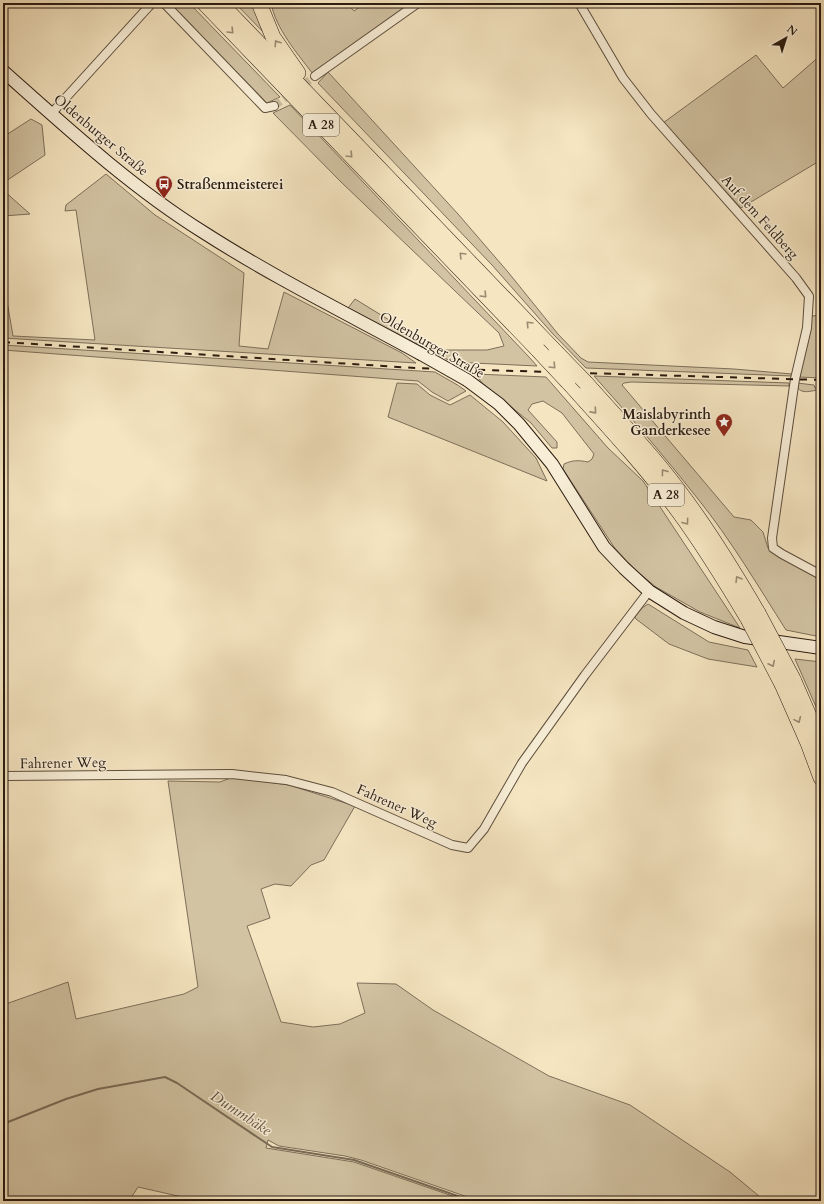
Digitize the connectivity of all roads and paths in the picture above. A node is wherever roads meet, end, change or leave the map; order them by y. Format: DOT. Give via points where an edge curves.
graph roads {
  1 [pos="152,3"];
  2 [pos="164,3"];
  3 [pos="204,3"];
  4 [pos="220,3"];
  5 [pos="259,3"];
  6 [pos="418,3"];
  7 [pos="579,3"];
  8 [pos="3,71"];
  9 [pos="315,76"];
  10 [pos="313,99"];
  11 [pos="274,106"];
  12 [pos="51,114"];
  13 [pos="821,575"];
  14 [pos="649,591"];
  15 [pos="753,616"];
  16 [pos="821,648"];
  17 [pos="788,682"];
  18 [pos="821,744"];
  19 [pos="3,776"];
  20 [pos="821,778"];
  1 -- 12 [label="street"];
  2 -- 11 [label="street" via="265,108"];
  3 -- 15 [label="highway, A 28, one-way, bridge" via="538,350 622,442 678,511"];
  4 -- 10 [label="highway, A 28"];
  10 -- 5 [label="highway, one-way" via="304,81 273,36"];
  6 -- 9 [label="street"];
  7 -- 13 [label="street, Auf dem Feldberg" via="622,78 650,114 796,278 809,296 807,328 795,379 772,538 773,548"];
  8 -- 12 [label="main road, Oldenburger Straße"];
  15 -- 10 [label="highway, A 28, one-way, bridge" via="737,577 666,475 586,383"];
  12 -- 14 [label="main road, Oldenburger Straße, bridge" via="102,158 203,232 467,380 499,404 552,464 604,547"];
  14 -- 16 [label="main road, Oldenburger Straße" via="684,613 744,637"];
  14 -- 19 [label="street, Fahrener Weg" via="522,763 484,830 468,848 452,845 332,792 286,780 232,774"];
  15 -- 17 [label="highway, A 28, bridge"];
  17 -- 18 [label="highway, A 28"];
  17 -- 20 [label="highway, A 28, one-way"];
}
